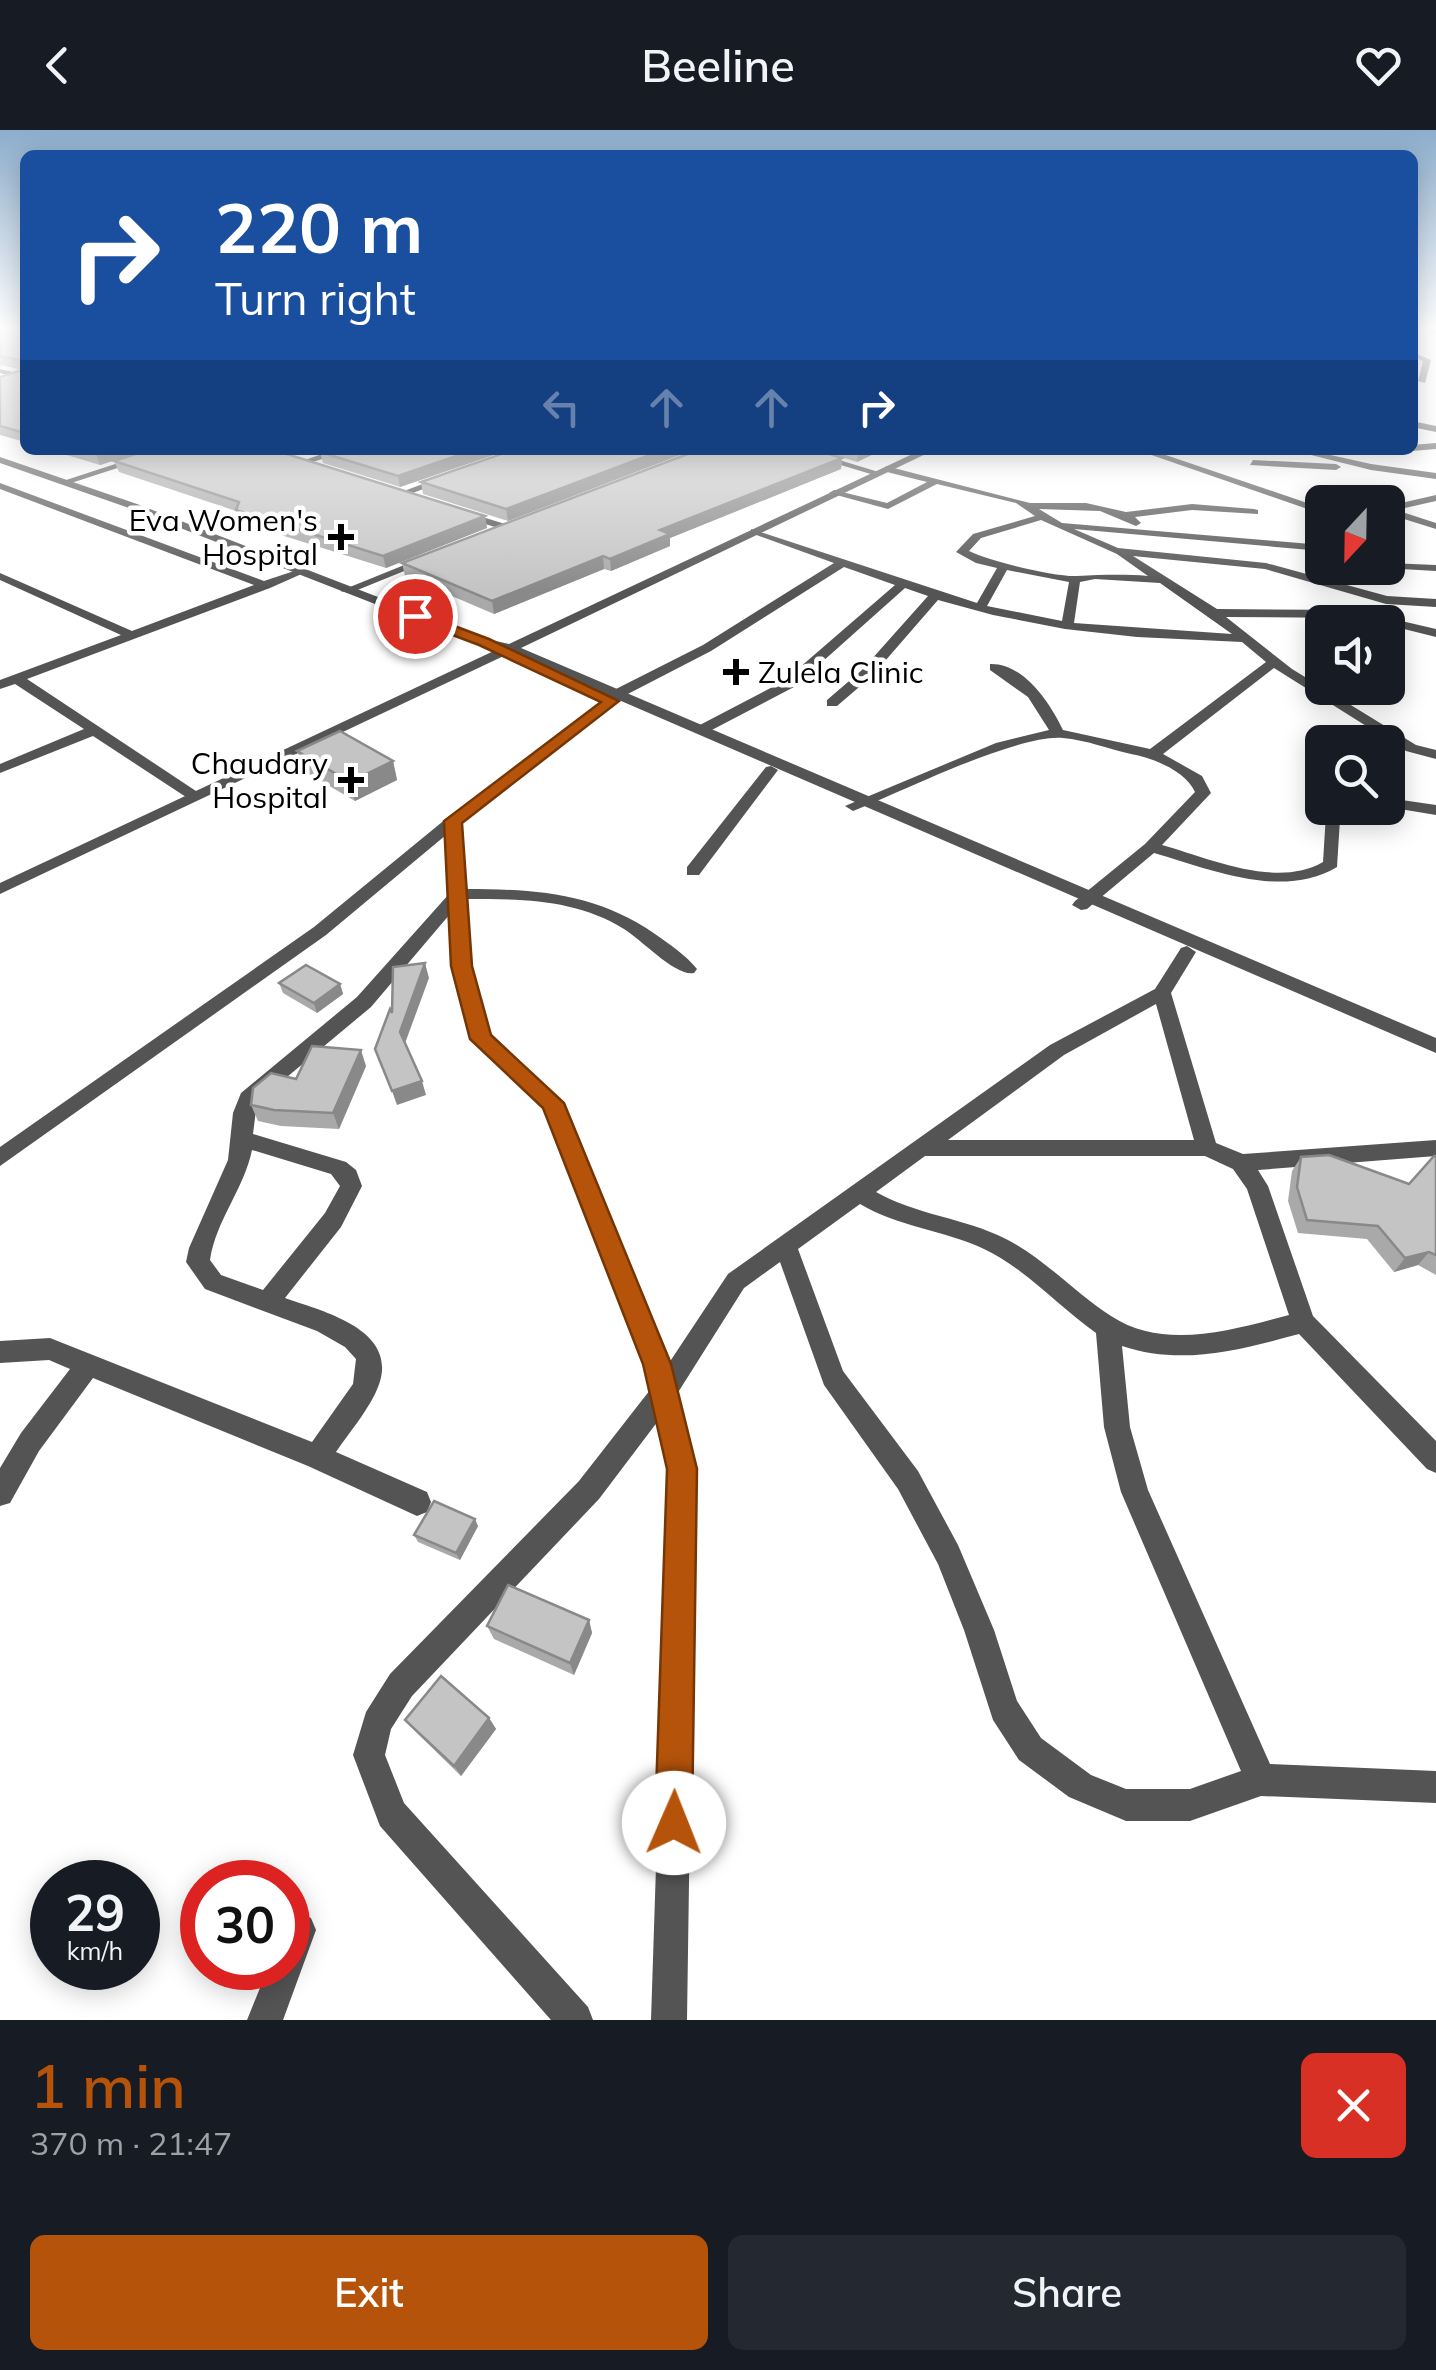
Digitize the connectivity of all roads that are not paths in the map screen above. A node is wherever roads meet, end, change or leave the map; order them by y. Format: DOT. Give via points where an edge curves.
graph roads {
  1 [pos="152,455"];
  2 [pos="327,455"];
  3 [pos="816,455"];
  4 [pos="918,455"];
  5 [pos="1158,455"];
  6 [pos="1258,455"];
  7 [pos="1317,455"];
  8 [pos="1410,455"];
  9 [pos="287,459"];
  10 [pos="0,460"];
  11 [pos="301,463"];
  12 [pos="1254,464"];
  13 [pos="1358,465"];
  14 [pos="318,468"];
  15 [pos="882,471"];
  16 [pos="1406,472"];
  17 [pos="456,475"];
  18 [pos="1436,476"];
  19 [pos="1234,479"];
  20 [pos="936,480"];
  21 [pos="65,482"];
  22 [pos="0,486"];
  23 [pos="1259,488"];
  24 [pos="384,489"];
  25 [pos="15,492"];
  26 [pos="834,493"];
  27 [pos="400,494"];
  28 [pos="0,497"];
  29 [pos="1436,498"];
  30 [pos="418,500"];
  31 [pos="1305,505"];
  32 [pos="1030,506"];
  33 [pos="1405,506"];
  34 [pos="454,511"];
  35 [pos="1254,512"];
  36 [pos="1127,515"];
  37 [pos="1405,516"];
  38 [pos="1049,520"];
  39 [pos="527,521"];
  40 [pos="1436,526"];
  41 [pos="508,528"];
  42 [pos="1139,529"];
  43 [pos="755,531"];
  44 [pos="490,535"];
  45 [pos="1296,546"];
  46 [pos="1305,547"];
  47 [pos="1116,551"];
  48 [pos="436,556"];
  49 [pos="844,562"];
  50 [pos="1004,566"];
  51 [pos="1405,567"];
  52 [pos="1436,568"];
  53 [pos="300,572"];
  54 [pos="1305,572"];
  55 [pos="1301,573"];
  56 [pos="0,576"];
  57 [pos="1075,580"];
  58 [pos="1166,580"];
  59 [pos="904,583"];
  60 [pos="266,586"];
  61 [pos="346,591"];
  62 [pos="937,594"];
  63 [pos="1382,599"];
  64 [pos="1436,603"];
  65 [pos="980,608"];
  66 [pos="1214,613"];
  67 [pos="1068,624"];
  68 [pos="1429,632"];
  69 [pos="133,636"];
  70 [pos="1246,638"];
  71 [pos="1436,643"];
  72 [pos="497,647"];
  73 [pos="1274,661"];
  74 [pos="995,667"];
  75 [pos="17,679"];
  76 [pos="0,685"];
  77 [pos="614,697"];
  78 [pos="832,703"];
  79 [pos="94,730"];
  80 [pos="701,730"];
  81 [pos="1058,734"];
  82 [pos="1153,754"];
  83 [pos="1436,755"];
  84 [pos="0,769"];
  85 [pos="771,770"];
  86 [pos="194,796"];
  87 [pos="860,804"];
  88 [pos="1405,805"];
  89 [pos="1436,810"];
  90 [pos="453,821"];
  91 [pos="1332,825"];
  92 [pos="1151,847"];
  93 [pos="692,871"];
  94 [pos="0,889"];
  95 [pos="458,894"];
  96 [pos="1086,902"];
  97 [pos="1187,952"];
  98 [pos="688,969"];
  99 [pos="1162,994"];
  100 [pos="1436,1046"];
  101 [pos="1436,1060"];
  102 [pos="244,1139"];
  103 [pos="918,1148"];
  104 [pos="1207,1148"];
  105 [pos="1436,1148"];
  106 [pos="0,1158"];
  107 [pos="1241,1162"];
  108 [pos="858,1192"];
  109 [pos="785,1245"];
  110 [pos="269,1300"];
  111 [pos="1303,1322"];
  112 [pos="1108,1328"];
  113 [pos="0,1352"];
  114 [pos="88,1364"];
  115 [pos="664,1392"];
  116 [pos="316,1457"];
  117 [pos="1436,1460"];
  118 [pos="0,1492"];
  119 [pos="416,1502"];
  120 [pos="1260,1780"];
  121 [pos="1436,1787"];
  122 [pos="277,1990"];
  123 [pos="265,2020"];
  124 [pos="575,2020"];
  125 [pos="669,2020"];
  1 -- 21 [label="street"];
  2 -- 11 [label="street"];
  3 -- 15 [label="street"];
  4 -- 15 [label="street"];
  5 -- 19 [label="street"];
  6 -- 12 [label="street"];
  7 -- 13 [label="street"];
  8 -- 16 [label="street"];
  9 -- 11 [label="street"];
  10 -- 21 [label="street"];
  11 -- 14 [label="street"];
  12 -- 13 [label="street"];
  12 -- 19 [label="street"];
  13 -- 16 [label="street"];
  15 -- 20 [label="street"];
  15 -- 26 [label="street"];
  16 -- 18 [label="street"];
  17 -- 27 [label="street"];
  19 -- 23 [label="street"];
  20 -- 26 [label="street" via="888,506"];
  20 -- 32 [label="street"];
  21 -- 53 [label="street"];
  22 -- 25 [label="street"];
  23 -- 31 [label="street"];
  23 -- 35 [label="street" via="1249,503"];
  24 -- 27 [label="street"];
  25 -- 28 [label="street"];
  25 -- 60 [label="street"];
  26 -- 43 [label="street"];
  27 -- 30 [label="street"];
  29 -- 33 [label="street"];
  32 -- 36 [label="street"];
  32 -- 38 [label="street"];
  34 -- 41 [label="street"];
  35 -- 36 [label="street" via="1192,507"];
  35 -- 45 [label="street"];
  36 -- 42 [label="street"];
  37 -- 40 [label="street"];
  38 -- 42 [label="street"];
  38 -- 47 [label="street"];
  38 -- 50 [label="street" via="978,536 964,546 966,556"];
  39 -- 41 [label="street"];
  41 -- 44 [label="street"];
  42 -- 45 [label="street"];
  43 -- 49 [label="street"];
  43 -- 72 [label="street"];
  45 -- 46 [label="street"];
  47 -- 55 [label="street"];
  47 -- 58 [label="street"];
  48 -- 61 [label="street"];
  49 -- 59 [label="street"];
  49 -- 77 [label="street"];
  50 -- 57 [label="street"];
  50 -- 65 [label="street"];
  51 -- 52 [label="street"];
  53 -- 60 [label="street"];
  53 -- 61 [label="street"];
  54 -- 55 [label="street"];
  55 -- 63 [label="street"];
  56 -- 69 [label="street"];
  57 -- 58 [label="street"];
  57 -- 67 [label="street"];
  58 -- 66 [label="street"];
  59 -- 62 [label="street"];
  59 -- 80 [label="street" via="788,684"];
  60 -- 69 [label="street"];
  61 -- 72 [label="street"];
  62 -- 65 [label="street"];
  62 -- 78 [label="street"];
  63 -- 64 [label="street"];
  63 -- 68 [label="street"];
  65 -- 67 [label="street"];
  66 -- 68 [label="street" via="1354,614"];
  66 -- 70 [label="street"];
  67 -- 70 [label="street" via="1166,637"];
  68 -- 71 [label="street"];
  69 -- 75 [label="street"];
  70 -- 73 [label="street"];
  72 -- 77 [label="street"];
  72 -- 86 [label="street"];
  73 -- 82 [label="street"];
  73 -- 83 [label="street" via="1412,748"];
  74 -- 81 [label="street" via="1035,691"];
  75 -- 76 [label="street"];
  75 -- 79 [label="street"];
  77 -- 80 [label="street"];
  77 -- 85 [label="street"];
  77 -- 90 [label="street"];
  79 -- 84 [label="street"];
  79 -- 86 [label="street"];
  80 -- 87 [label="street"];
  81 -- 82 [label="street"];
  81 -- 87 [label="street" via="1001,746"];
  82 -- 92 [label="street" via="1197,779 1204,793"];
  85 -- 87 [label="street"];
  85 -- 93 [label="street"];
  86 -- 94 [label="street"];
  87 -- 96 [label="street"];
  88 -- 89 [label="street"];
  90 -- 95 [label="street"];
  90 -- 106 [label="street" via="320,931"];
  91 -- 92 [label="street" via="1331,864 1321,874 1301,877 1248,872"];
  92 -- 96 [label="street"];
  95 -- 98 [label="street" via="581,901 651,937"];
  95 -- 102 [label="street" via="364,1002 248,1098"];
  95 -- 115 [label="street" via="462,966 481,1039 553,1103"];
  96 -- 97 [label="street"];
  96 -- 100 [label="street"];
  97 -- 99 [label="street"];
  97 -- 101 [label="street"];
  99 -- 103 [label="street" via="1057,1050"];
  99 -- 104 [label="street"];
  102 -- 110 [label="street" via="199,1242 198,1262 213,1282"];
  102 -- 110 [label="street" via="338,1168 351,1186 334,1220"];
  103 -- 104 [label="street"];
  103 -- 108 [label="street"];
  104 -- 107 [label="street"];
  105 -- 107 [label="street"];
  107 -- 111 [label="street" via="1272,1222"];
  108 -- 109 [label="street"];
  108 -- 112 [label="street" via="882,1208 990,1242"];
  109 -- 115 [label="street" via="736,1281"];
  109 -- 120 [label="street" via="833,1377 908,1480 948,1555 1004,1709 1030,1749 1080,1786 1126,1806 1190,1806"];
  110 -- 116 [label="street" via="326,1323 370,1355 365,1388"];
  111 -- 112 [label="street" via="1222,1344 1162,1345"];
  111 -- 117 [label="street"];
  112 -- 120 [label="street" via="1117,1427 1135,1492"];
  113 -- 114 [label="street" via="50,1349"];
  114 -- 116 [label="street"];
  114 -- 118 [label="street"];
  115 -- 124 [label="street" via="589,1490 401,1685 377,1723 369,1755 392,1814"];
  115 -- 125 [label="street" via="682,1469"];
  116 -- 119 [label="street"];
  120 -- 121 [label="street"];
  122 -- 123 [label="street"];
}
